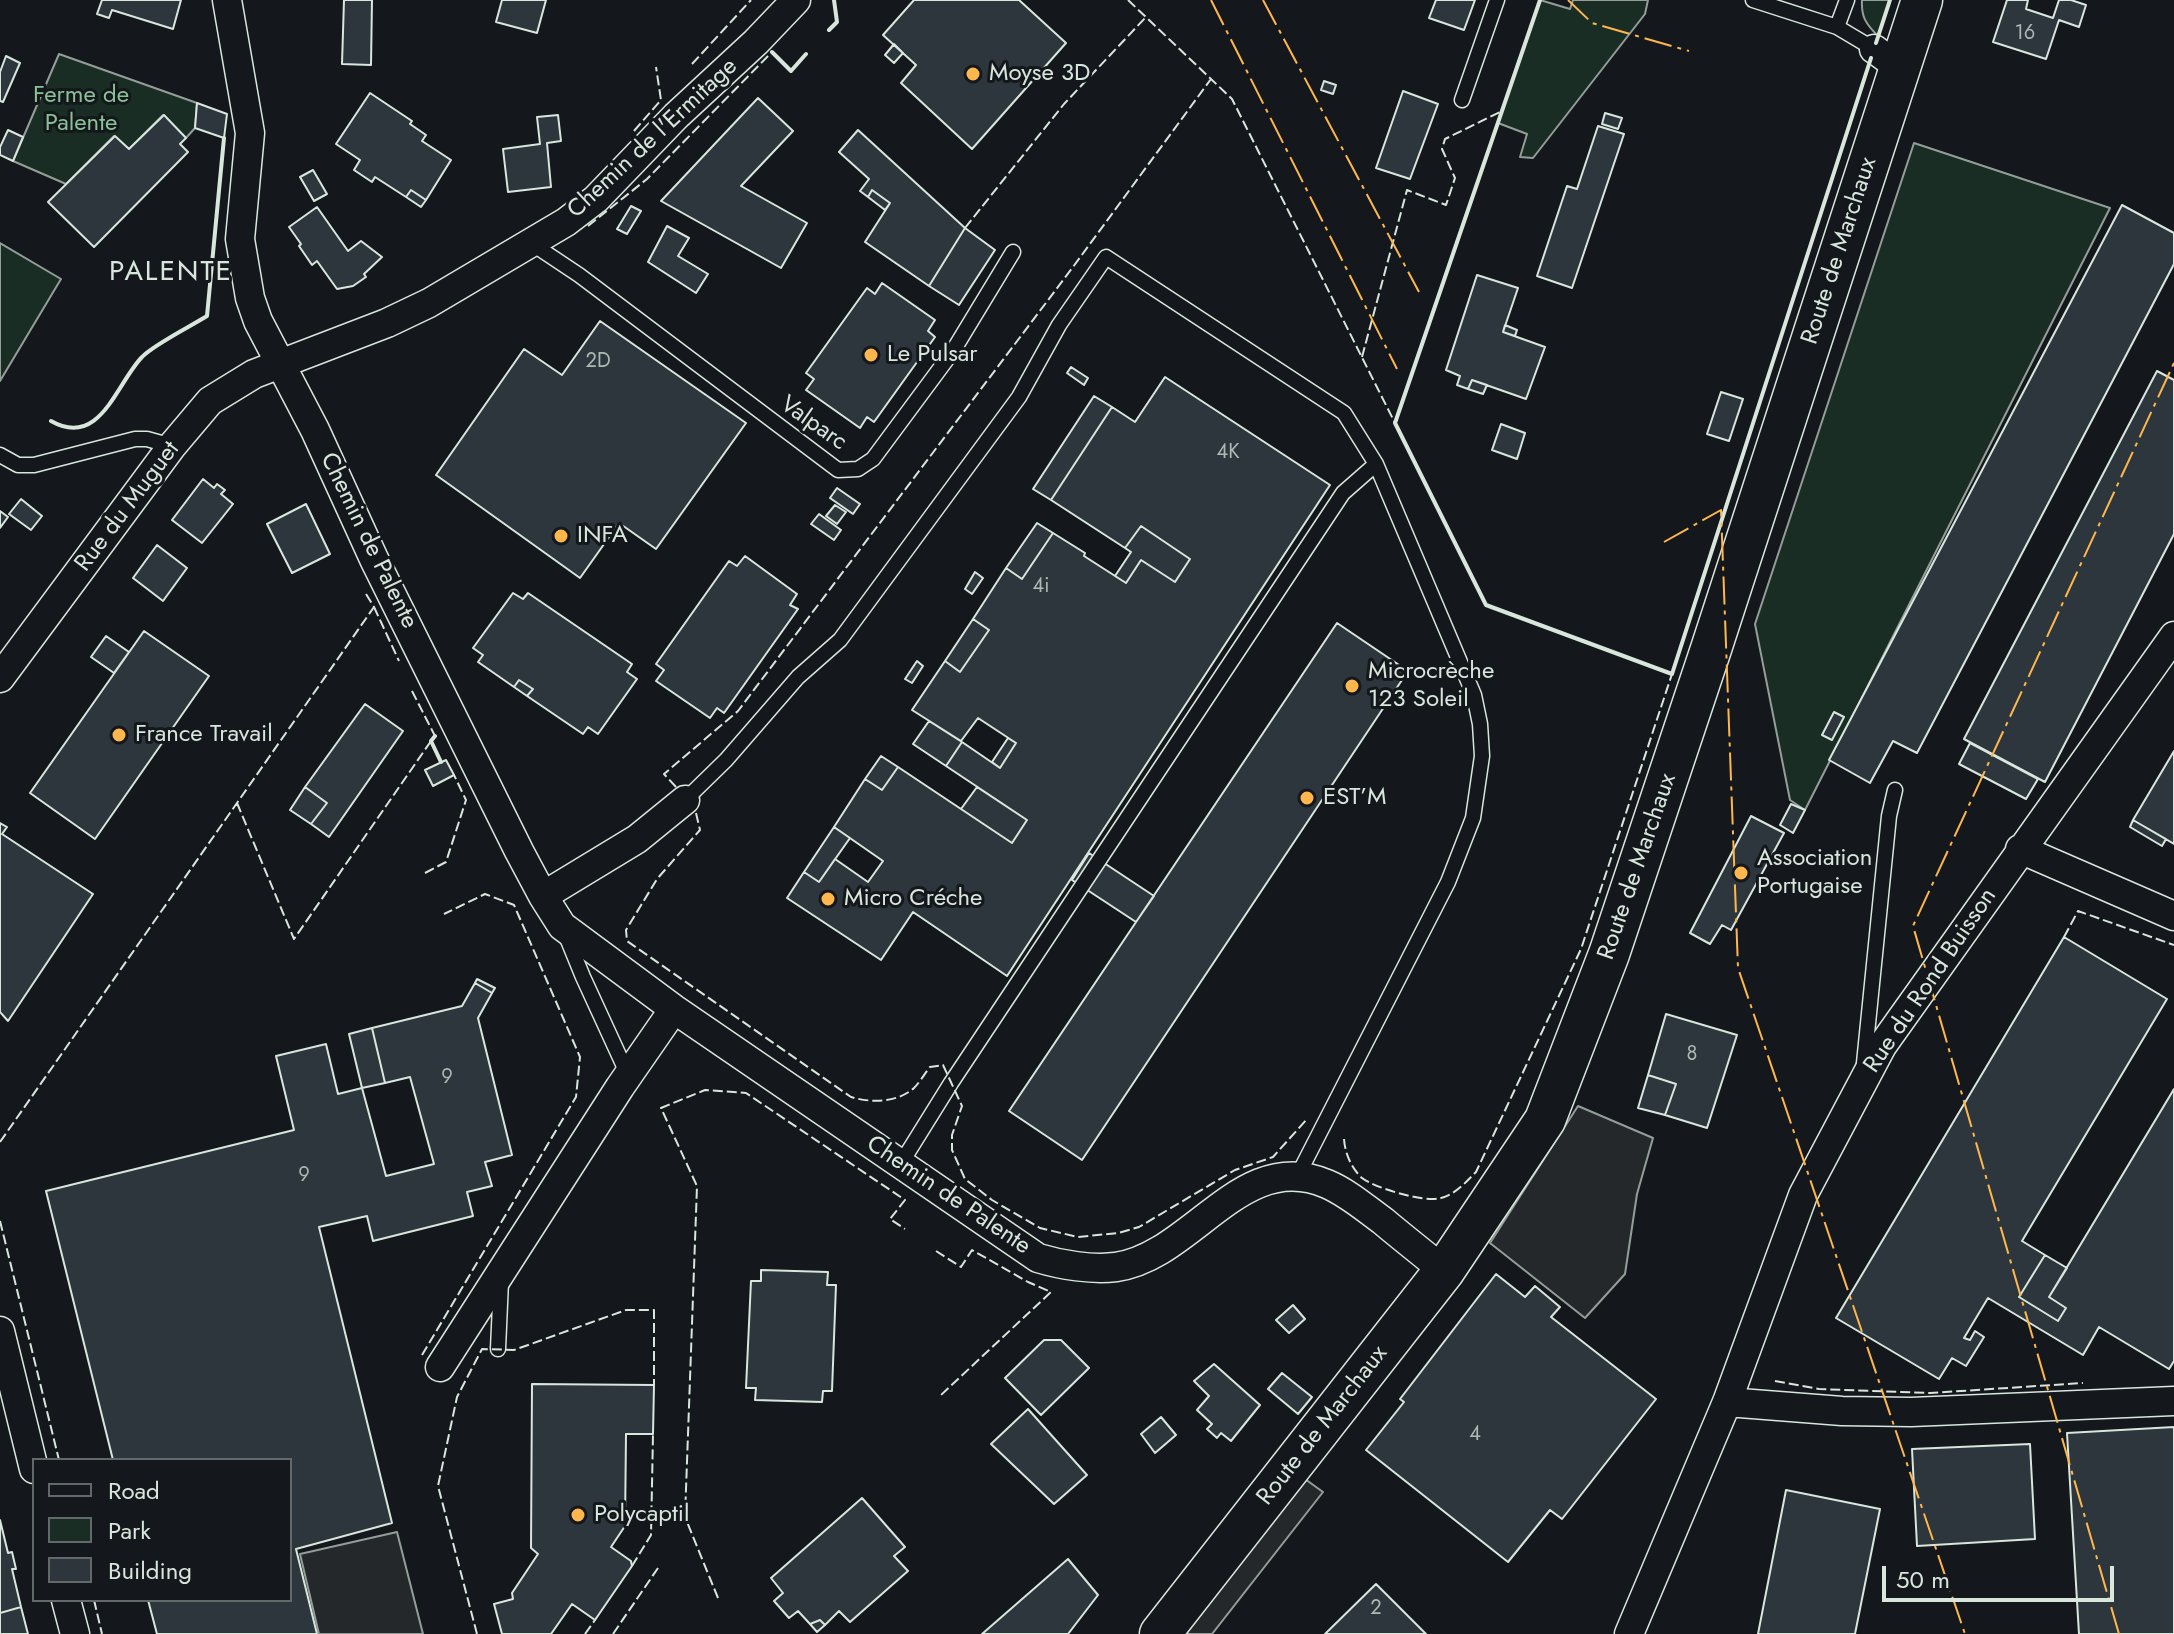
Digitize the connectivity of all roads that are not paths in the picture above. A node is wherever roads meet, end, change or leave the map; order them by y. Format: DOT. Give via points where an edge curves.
graph roads {
  1 [pos="227,0"];
  2 [pos="796,0"];
  3 [pos="1497,0"];
  4 [pos="1753,0"];
  5 [pos="1847,0"];
  6 [pos="1922,0"];
  7 [pos="1837,27"];
  8 [pos="1887,59"];
  9 [pos="1462,100"];
  10 [pos="531,243"];
  11 [pos="1013,252"];
  12 [pos="280,364"];
  13 [pos="172,446"];
  14 [pos="0,455"];
  15 [pos="1376,464"];
  16 [pos="2174,636"];
  17 [pos="0,678"];
  18 [pos="1895,790"];
  19 [pos="685,800"];
  20 [pos="2020,849"];
  21 [pos="543,896"];
  22 [pos="2174,916"];
  23 [pos="562,926"];
  24 [pos="674,1009"];
  25 [pos="628,1075"];
  26 [pos="1862,1084"];
  27 [pos="900,1165"];
  28 [pos="1297,1177"];
  29 [pos="501,1271"];
  30 [pos="1444,1271"];
  31 [pos="0,1331"];
  32 [pos="498,1349"];
  33 [pos="440,1367"];
  34 [pos="2174,1401"];
  35 [pos="1727,1402"];
  36 [pos="32,1461"];
  37 [pos="67,1602"];
  38 [pos="75,1634"];
  39 [pos="1160,1634"];
  40 [pos="1629,1634"];
  1 -- 12 [label="street, Chemin de Palente" via="250,133 240,239 254,310"];
  2 -- 10 [label="street, Chemin de l'Ermitage" via="596,199"];
  3 -- 9 [label="lane"];
  4 -- 7 [label="lane"];
  5 -- 7 [label="lane"];
  6 -- 8 [label="main road, Route de Marchaux"];
  7 -- 8 [label="lane"];
  8 -- 30 [label="main road, Route de Marchaux" via="1711,649 1609,954 1545,1120"];
  10 -- 11 [label="lane, Valparc" via="838,470 858,469 873,459 953,351"];
  10 -- 12 [label="street, Chemin de l'Ermitage" via="429,303"];
  12 -- 13 [label="street, Rue du Muguet" via="210,401"];
  12 -- 21 [label="street, Chemin de Palente"];
  13 -- 14 [label="lane" via="135,439 34,465 18,465"];
  13 -- 17 [label="street, Rue du Muguet"];
  15 -- 19 [label="lane" via="1344,413 1106,257 1059,325 1019,397 840,640 798,677"];
  15 -- 27 [label="lane" via="1343,493"];
  15 -- 28 [label="lane" via="1474,695 1482,756 1473,818 1448,882"];
  16 -- 20 [label="street, Rue du Rond Buisson"];
  18 -- 26 [label="lane"];
  19 -- 21 [label="street" via="637,839"];
  20 -- 22 [label="street"];
  20 -- 26 [label="street, Rue du Rond Buisson" via="1882,1046"];
  21 -- 23 [label="street, Chemin de Palente"];
  23 -- 24 [label="street, Chemin de Palente"];
  23 -- 25 [label="lane"];
  24 -- 25 [label="street"];
  24 -- 27 [label="street, Chemin de Palente"];
  25 -- 29 [label="street"];
  26 -- 35 [label="street, Rue du Rond Buisson" via="1803,1195"];
  27 -- 28 [label="street, Chemin de Palente" via="1038,1258 1063,1266 1116,1267 1149,1256 1230,1198 1263,1182"];
  28 -- 30 [label="street, Chemin de Palente" via="1351,1197"];
  29 -- 32 [label="lane"];
  29 -- 33 [label="street"];
  30 -- 39 [label="main road, Route de Marchaux"];
  31 -- 36 [label="street"];
  34 -- 35 [label="street" via="1911,1412"];
  35 -- 40 [label="street, Rue du Rond Buisson"];
  37 -- 38 [label="street"];
}
